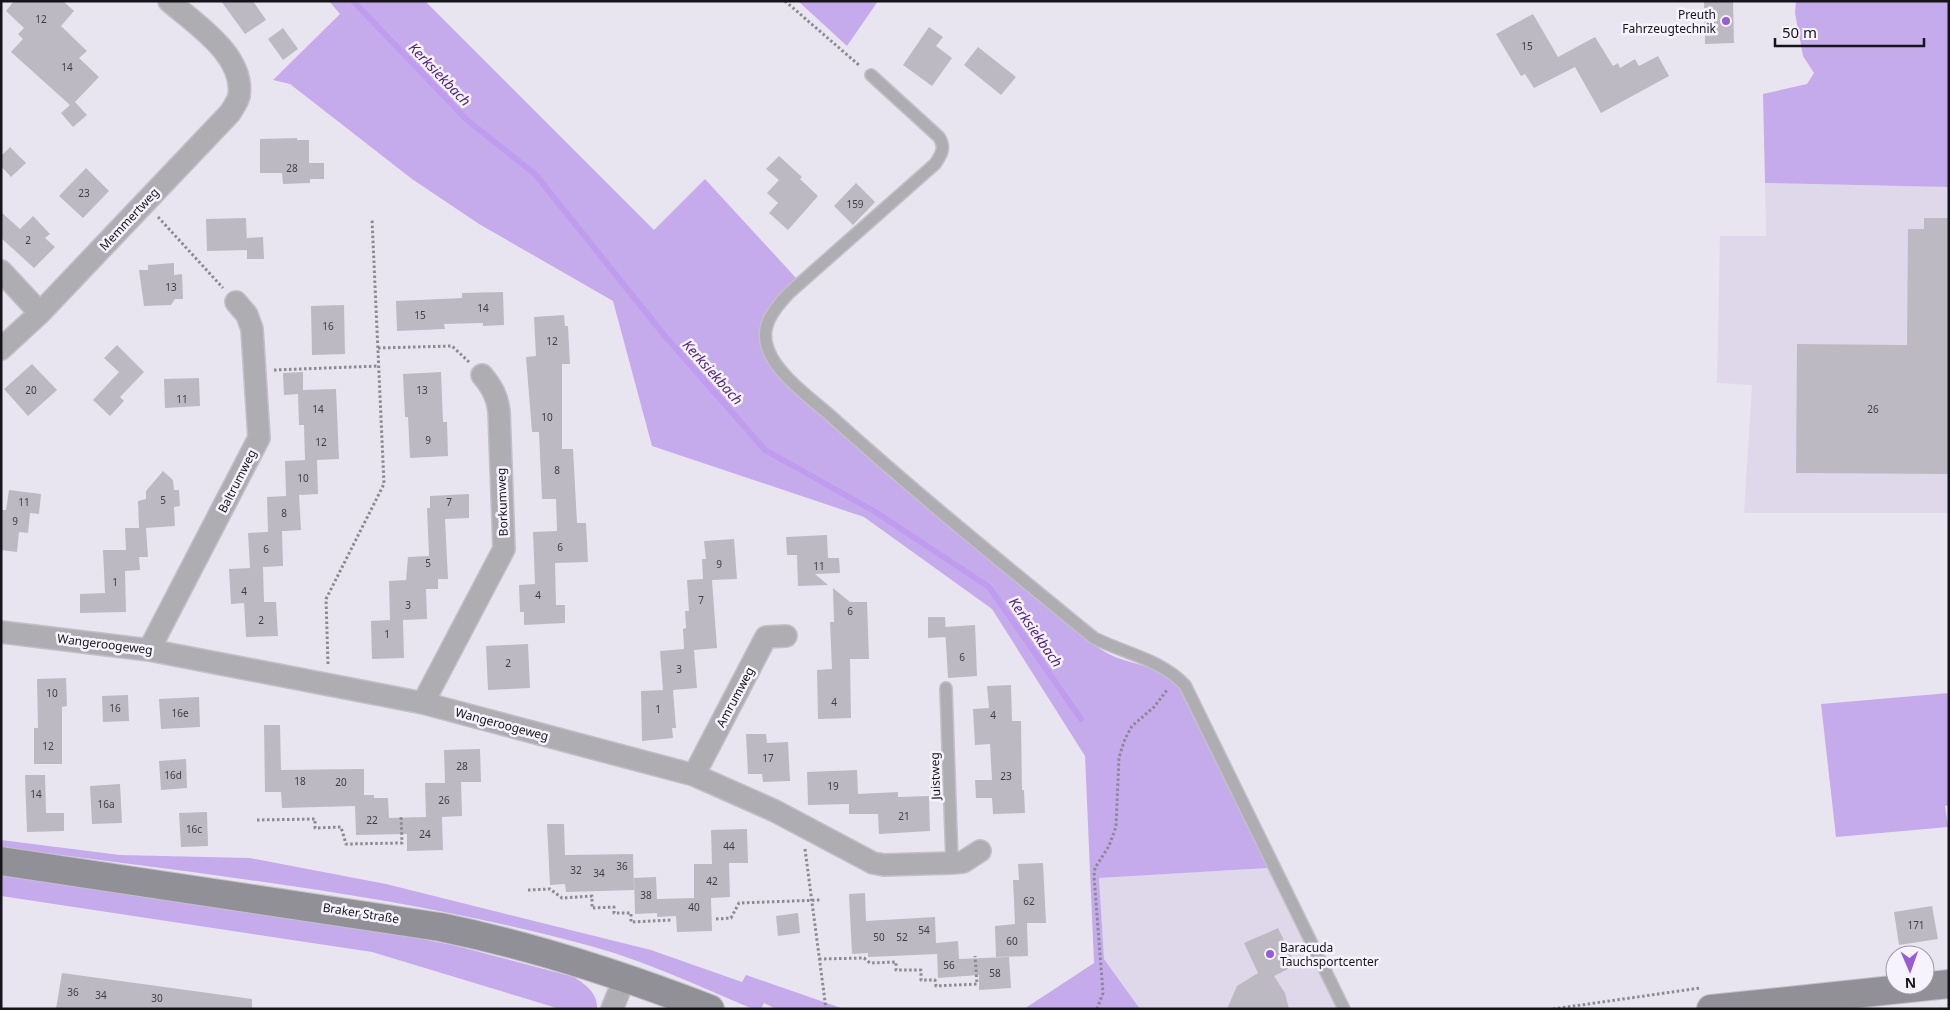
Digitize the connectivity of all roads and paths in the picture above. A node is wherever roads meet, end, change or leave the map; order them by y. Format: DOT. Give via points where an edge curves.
graph roads {
  1 [pos="170,1"];
  2 [pos="785,1"];
  3 [pos="871,75"];
  4 [pos="144,202"];
  5 [pos="372,219"];
  6 [pos="1,271"];
  7 [pos="236,302"];
  8 [pos="40,313"];
  9 [pos="378,348"];
  10 [pos="1,349"];
  11 [pos="379,366"];
  12 [pos="256,371"];
  13 [pos="482,375"];
  14 [pos="1,632"];
  15 [pos="786,636"];
  16 [pos="149,650"];
  17 [pos="1174,673"];
  18 [pos="329,684"];
  19 [pos="946,688"];
  20 [pos="424,703"];
  21 [pos="694,775"];
  22 [pos="401,816"];
  23 [pos="257,820"];
  24 [pos="802,826"];
  25 [pos="980,851"];
  26 [pos="1,861"];
  27 [pos="952,863"];
  28 [pos="528,890"];
  29 [pos="812,900"];
  30 [pos="820,900"];
  31 [pos="716,918"];
  32 [pos="672,920"];
  33 [pos="976,956"];
  34 [pos="820,959"];
  35 [pos="624,977"];
  36 [pos="1949,984"];
  37 [pos="612,1009"];
  38 [pos="710,1009"];
  39 [pos="826,1009"];
  40 [pos="1097,1009"];
  41 [pos="1344,1009"];
  42 [pos="1711,1009"];
  1 -- 4 [label="street, Memmertweg" via="223,50 233,65 239,96 230,113"];
  2 -- 3 [label="path"];
  3 -- 17 [label="lane" via="939,137 943,149 941,156 773,310 766,326 767,349 794,383 894,473 1094,638"];
  4 -- 7 [label="path"];
  4 -- 8 [label="street, Memmertweg"];
  5 -- 9 [label="path"];
  6 -- 8 [label="street"];
  7 -- 12 [label="street, Baltrumweg" via="247,315 252,329"];
  8 -- 10 [label="street, Memmertweg"];
  9 -- 11 [label="path"];
  9 -- 13 [label="path" via="452,346"];
  11 -- 12 [label="path"];
  11 -- 18 [label="path" via="384,484 326,599"];
  12 -- 16 [label="street, Baltrumweg" via="259,438"];
  13 -- 20 [label="street, Borkumweg" via="492,386 499,411 504,549"];
  14 -- 16 [label="street, Wangeroogeweg"];
  15 -- 21 [label="street, Amrumweg" via="766,637"];
  16 -- 18 [label="street, Wangeroogeweg"];
  17 -- 40 [label="path" via="1171,685 1154,707 1132,726 1119,757 1116,826 1094,876 1103,993"];
  17 -- 41 [label="lane" via="1197,706 1239,799"];
  18 -- 20 [label="street, Wangeroogeweg"];
  19 -- 27 [label="lane, Juistweg"];
  20 -- 21 [label="street, Wangeroogeweg"];
  21 -- 24 [label="street, Wangeroogeweg"];
  22 -- 23 [label="path" via="402,843 346,844 341,827 315,828 315,819"];
  24 -- 27 [label="street, Wangeroogeweg" via="873,864"];
  24 -- 29 [label="path"];
  25 -- 27 [label="street, Wangeroogeweg" via="963,862"];
  26 -- 35 [label="main road, Braker Straße" via="440,926 533,949"];
  28 -- 32 [label="path" via="550,889 562,898 592,896 592,908 614,907 614,914 631,913 631,922"];
  29 -- 30 [label="path"];
  29 -- 31 [label="path" via="739,902 731,918"];
  29 -- 34 [label="path"];
  33 -- 34 [label="path" via="977,984 936,986 935,980 921,980 921,970 896,970 896,962 870,963 864,958"];
  34 -- 39 [label="path"];
  35 -- 37 [label="street"];
  35 -- 38 [label="main road, Braker Straße"];
  36 -- 42 [label="main road"];
}
